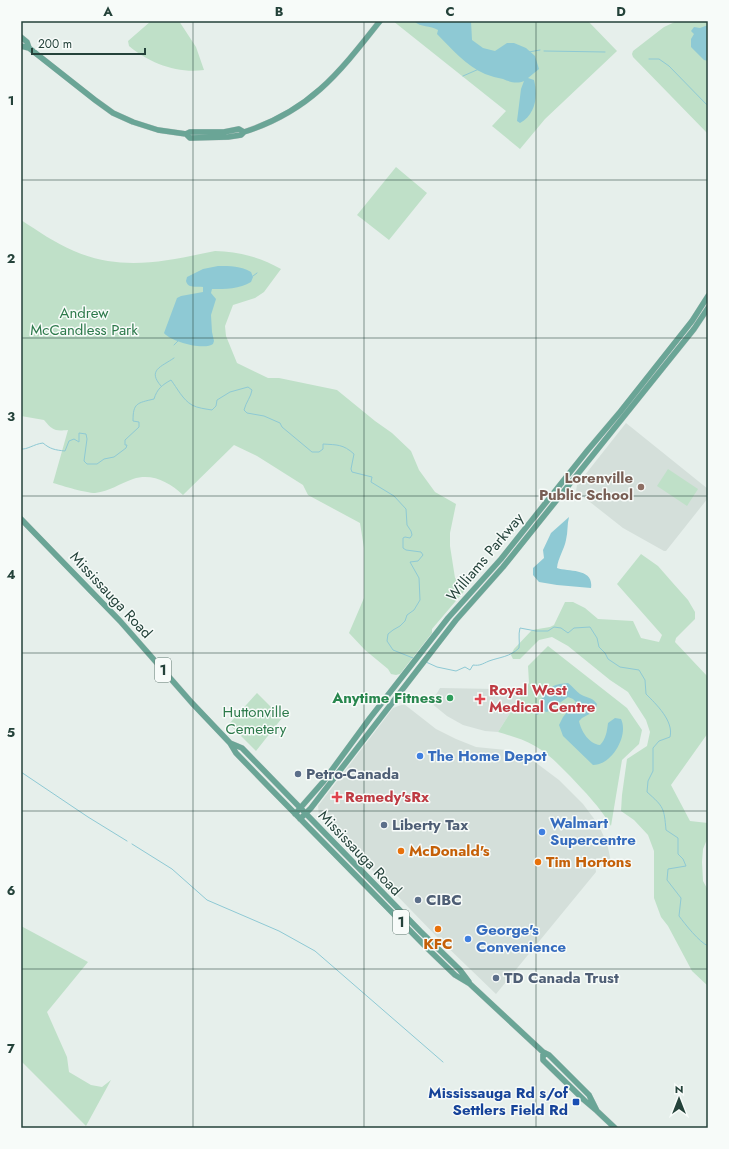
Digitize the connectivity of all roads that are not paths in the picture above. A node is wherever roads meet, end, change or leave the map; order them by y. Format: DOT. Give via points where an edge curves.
graph roads {
  1 [pos="380,21"];
  2 [pos="21,37"];
  3 [pos="21,46"];
  4 [pos="29,48"];
  5 [pos="708,296"];
  6 [pos="708,308"];
  7 [pos="21,519"];
  8 [pos="230,743"];
  9 [pos="300,808"];
  10 [pos="295,814"];
  11 [pos="305,814"];
  12 [pos="300,819"];
  13 [pos="470,984"];
  14 [pos="615,1128"];
  1 -- 4 [label="main road" via="334,77 309,100 277,119 241,135 215,138 190,138 186,134 146,127 113,113"];
  2 -- 4 [label="main road"];
  3 -- 4 [label="main road"];
  5 -- 9 [label="main road, Williams Parkway" via="692,321 620,412 501,559 448,618"];
  6 -- 11 [label="main road, Williams Parkway" via="694,329 510,558 440,640"];
  7 -- 8 [label="main road, Mississauga Road / 1" via="120,621"];
  8 -- 9 [label="main road, Mississauga Road / 1" via="242,748"];
  8 -- 10 [label="main road, Mississauga Road / 1" via="236,753"];
  9 -- 10 [label="main road, Williams Parkway"];
  9 -- 11 [label="main road, Mississauga Road / 1"];
  10 -- 12 [label="main road, Mississauga Road / 1"];
  11 -- 12 [label="main road, Williams Parkway"];
  11 -- 13 [label="main road, Mississauga Road / 1" via="460,970"];
  12 -- 13 [label="main road, Mississauga Road / 1" via="427,948 455,975"];
  13 -- 14 [label="main road, Mississauga Road / 1" via="543,1052 549,1054 589,1095 597,1111"];
}
